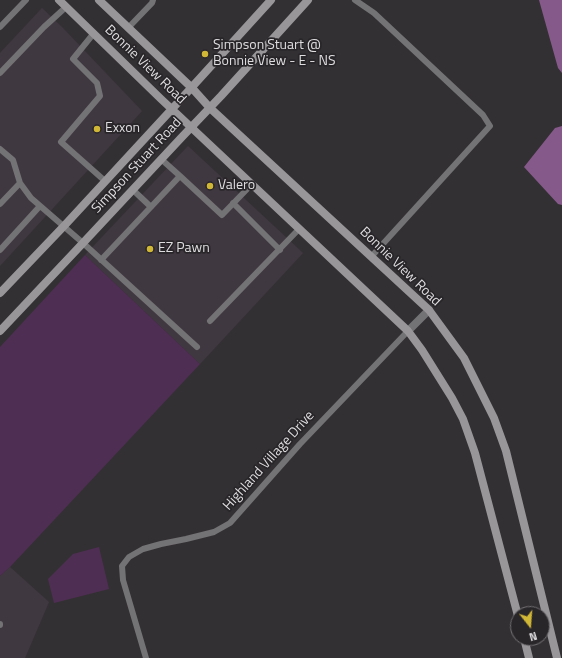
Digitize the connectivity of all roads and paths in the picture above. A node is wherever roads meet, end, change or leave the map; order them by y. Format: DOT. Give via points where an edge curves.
graph roads {
  1 [pos="26,0"];
  2 [pos="59,0"];
  3 [pos="99,0"];
  4 [pos="153,0"];
  5 [pos="271,0"];
  6 [pos="308,0"];
  7 [pos="356,0"];
  8 [pos="66,6"];
  9 [pos="0,27"];
  10 [pos="128,28"];
  11 [pos="94,33"];
  12 [pos="0,74"];
  13 [pos="192,88"];
  14 [pos="210,108"];
  15 [pos="172,109"];
  16 [pos="191,127"];
  17 [pos="0,149"];
  18 [pos="161,159"];
  19 [pos="180,176"];
  20 [pos="105,181"];
  21 [pos="20,183"];
  22 [pos="252,184"];
  23 [pos="133,190"];
  24 [pos="233,203"];
  25 [pos="0,204"];
  26 [pos="40,206"];
  27 [pos="151,207"];
  28 [pos="64,226"];
  29 [pos="300,229"];
  30 [pos="84,243"];
  31 [pos="0,250"];
  32 [pos="280,250"];
  33 [pos="371,257"];
  34 [pos="101,260"];
  35 [pos="0,293"];
  36 [pos="429,310"];
  37 [pos="210,321"];
  38 [pos="0,331"];
  39 [pos="408,331"];
  40 [pos="197,347"];
  41 [pos="515,606"];
  42 [pos="526,646"];
  43 [pos="146,658"];
  44 [pos="529,658"];
  45 [pos="557,658"];
  1 -- 9 [label="lane"];
  2 -- 8 [label="main road, Bonnie View Road"];
  3 -- 10 [label="main road, Bonnie View Road"];
  4 -- 10 [label="lane"];
  5 -- 13 [label="main road, Simpson Stuart Road"];
  6 -- 14 [label="main road, Simpson Stuart Road"];
  7 -- 33 [label="lane" via="374,13 483,115 490,126"];
  8 -- 11 [label="main road, Bonnie View Road"];
  8 -- 12 [label="lane"];
  10 -- 13 [label="main road, Bonnie View Road"];
  11 -- 15 [label="main road, Bonnie View Road"];
  11 -- 20 [label="lane" via="72,59 97,83 100,96 61,142"];
  13 -- 14 [label="main road, Bonnie View Road"];
  13 -- 15 [label="main road, Simpson Stuart Road"];
  14 -- 16 [label="main road, Simpson Stuart Road"];
  14 -- 33 [label="main road, Bonnie View Road"];
  15 -- 16 [label="main road, Bonnie View Road"];
  15 -- 20 [label="main road, Simpson Stuart Road"];
  16 -- 18 [label="main road, Simpson Stuart Road"];
  16 -- 22 [label="main road, Bonnie View Road"];
  17 -- 21 [label="lane" via="13,160"];
  18 -- 19 [label="lane"];
  18 -- 23 [label="main road, Simpson Stuart Road"];
  19 -- 24 [label="lane" via="222,215"];
  19 -- 27 [label="lane"];
  20 -- 28 [label="main road, Simpson Stuart Road"];
  21 -- 25 [label="lane"];
  21 -- 26 [label="lane"];
  22 -- 24 [label="lane"];
  22 -- 29 [label="main road, Bonnie View Road"];
  23 -- 27 [label="lane"];
  23 -- 30 [label="main road, Simpson Stuart Road"];
  24 -- 32 [label="lane"];
  26 -- 28 [label="lane"];
  26 -- 31 [label="lane"];
  27 -- 34 [label="lane"];
  28 -- 30 [label="lane"];
  28 -- 35 [label="main road, Simpson Stuart Road"];
  29 -- 32 [label="lane"];
  29 -- 39 [label="main road, Bonnie View Road"];
  30 -- 34 [label="lane"];
  30 -- 38 [label="main road, Simpson Stuart Road"];
  32 -- 37 [label="lane"];
  33 -- 36 [label="main road, Bonnie View Road"];
  34 -- 40 [label="lane"];
  36 -- 39 [label="street"];
  36 -- 45 [label="main road, Bonnie View Road" via="464,358 494,418 506,451"];
  39 -- 41 [label="main road, Bonnie View Road" via="463,419 475,453"];
  39 -- 43 [label="lane, Highland Village Drive" via="230,522 214,532 143,549 129,557 122,566 123,580"];
  42 -- 44 [label="main road"];
}
